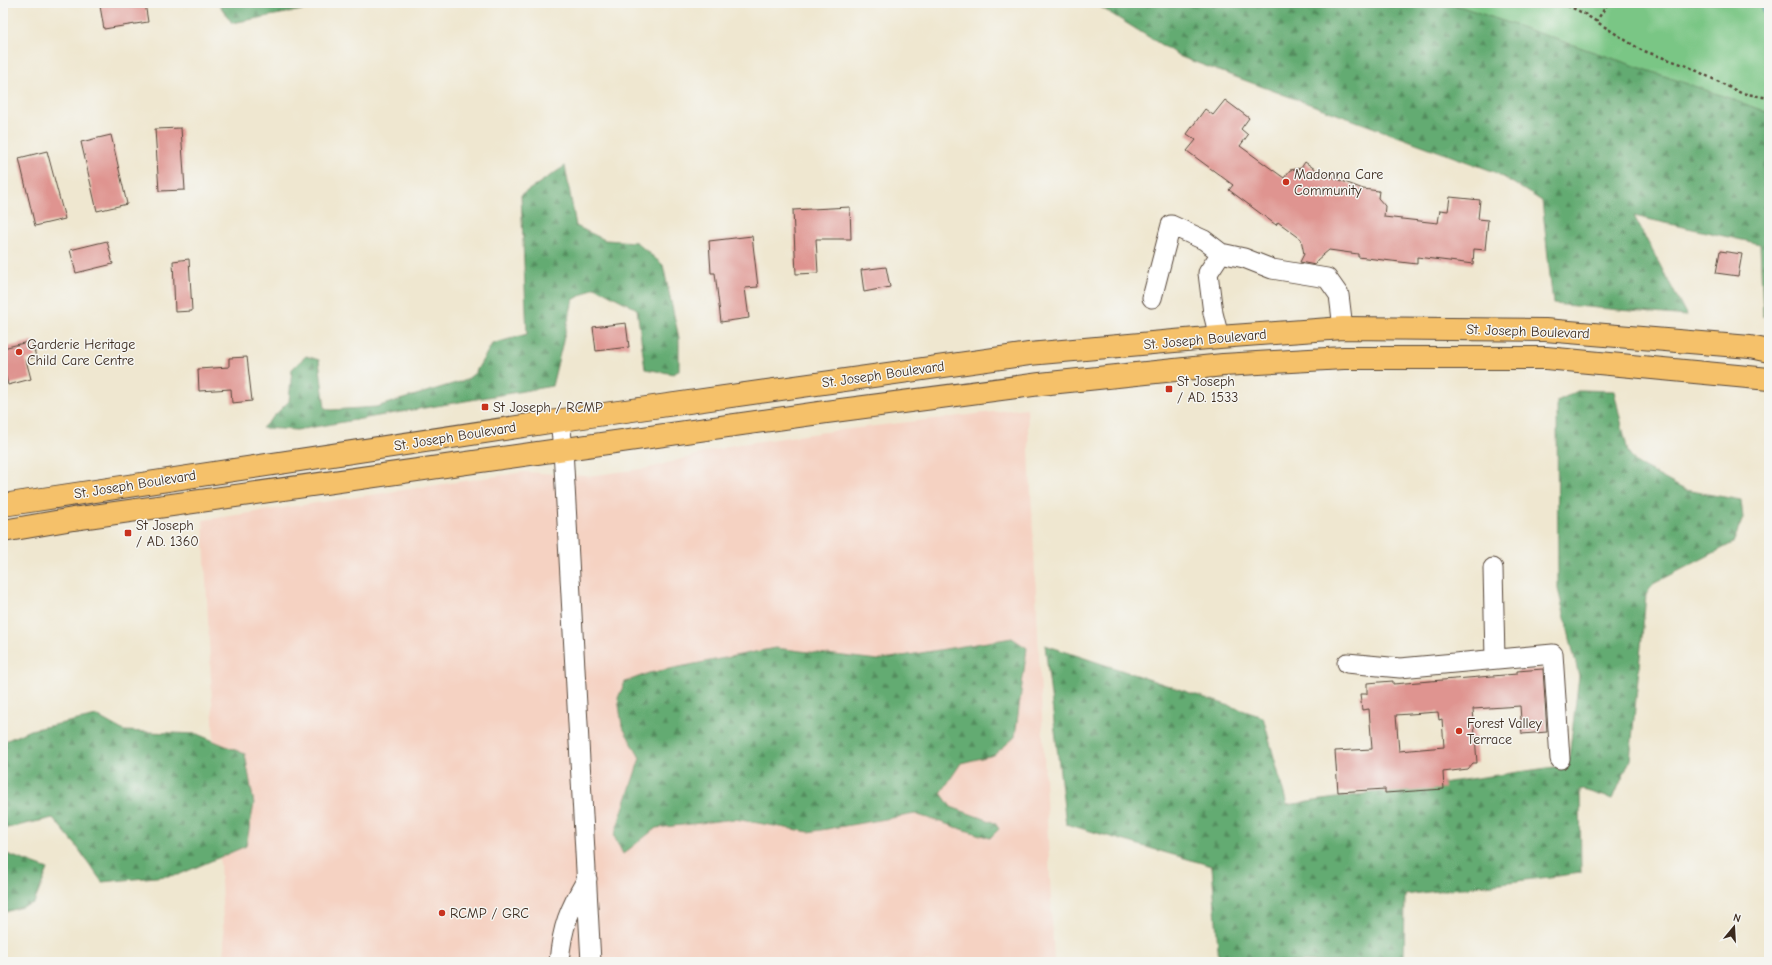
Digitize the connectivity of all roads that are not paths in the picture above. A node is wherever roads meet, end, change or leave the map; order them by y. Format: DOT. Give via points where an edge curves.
graph roads {
  1 [pos="1221,253"];
  2 [pos="1152,298"];
  3 [pos="1343,328"];
  4 [pos="1219,337"];
  5 [pos="1769,351"];
  6 [pos="1224,365"];
  7 [pos="1769,379"];
  8 [pos="814,384"];
  9 [pos="820,413"];
  10 [pos="560,420"];
  11 [pos="563,449"];
  12 [pos="68,495"];
  13 [pos="3,505"];
  14 [pos="73,519"];
  15 [pos="3,531"];
  16 [pos="1493,568"];
  17 [pos="1495,659"];
  18 [pos="1348,663"];
  19 [pos="1560,759"];
  20 [pos="587,879"];
  21 [pos="559,962"];
  22 [pos="591,962"];
  1 -- 2 [label="lane" via="1204,240 1171,225"];
  1 -- 3 [label="lane" via="1244,258 1272,269 1326,278 1340,295"];
  1 -- 4 [label="lane" via="1208,273"];
  3 -- 4 [label="main road, St. Joseph Boulevard"];
  3 -- 5 [label="main road, St. Joseph Boulevard" via="1545,330 1750,347"];
  4 -- 6 [label="main road"];
  4 -- 8 [label="main road, St. Joseph Boulevard" via="1029,354"];
  6 -- 7 [label="main road, St. Joseph Boulevard" via="1344,358 1546,358"];
  6 -- 9 [label="main road, St. Joseph Boulevard" via="1040,384"];
  8 -- 9 [label="main road"];
  8 -- 10 [label="main road, St. Joseph Boulevard"];
  9 -- 11 [label="main road, St. Joseph Boulevard"];
  10 -- 11 [label="lane"];
  10 -- 12 [label="main road, St. Joseph Boulevard"];
  11 -- 14 [label="main road, St. Joseph Boulevard"];
  11 -- 20 [label="lane"];
  12 -- 13 [label="main road, St. Joseph Boulevard"];
  12 -- 14 [label="main road"];
  14 -- 15 [label="main road, St. Joseph Boulevard"];
  16 -- 17 [label="lane"];
  17 -- 18 [label="lane" via="1400,668"];
  17 -- 19 [label="lane" via="1553,654"];
  20 -- 21 [label="lane" via="566,920"];
  20 -- 22 [label="lane"];
}
